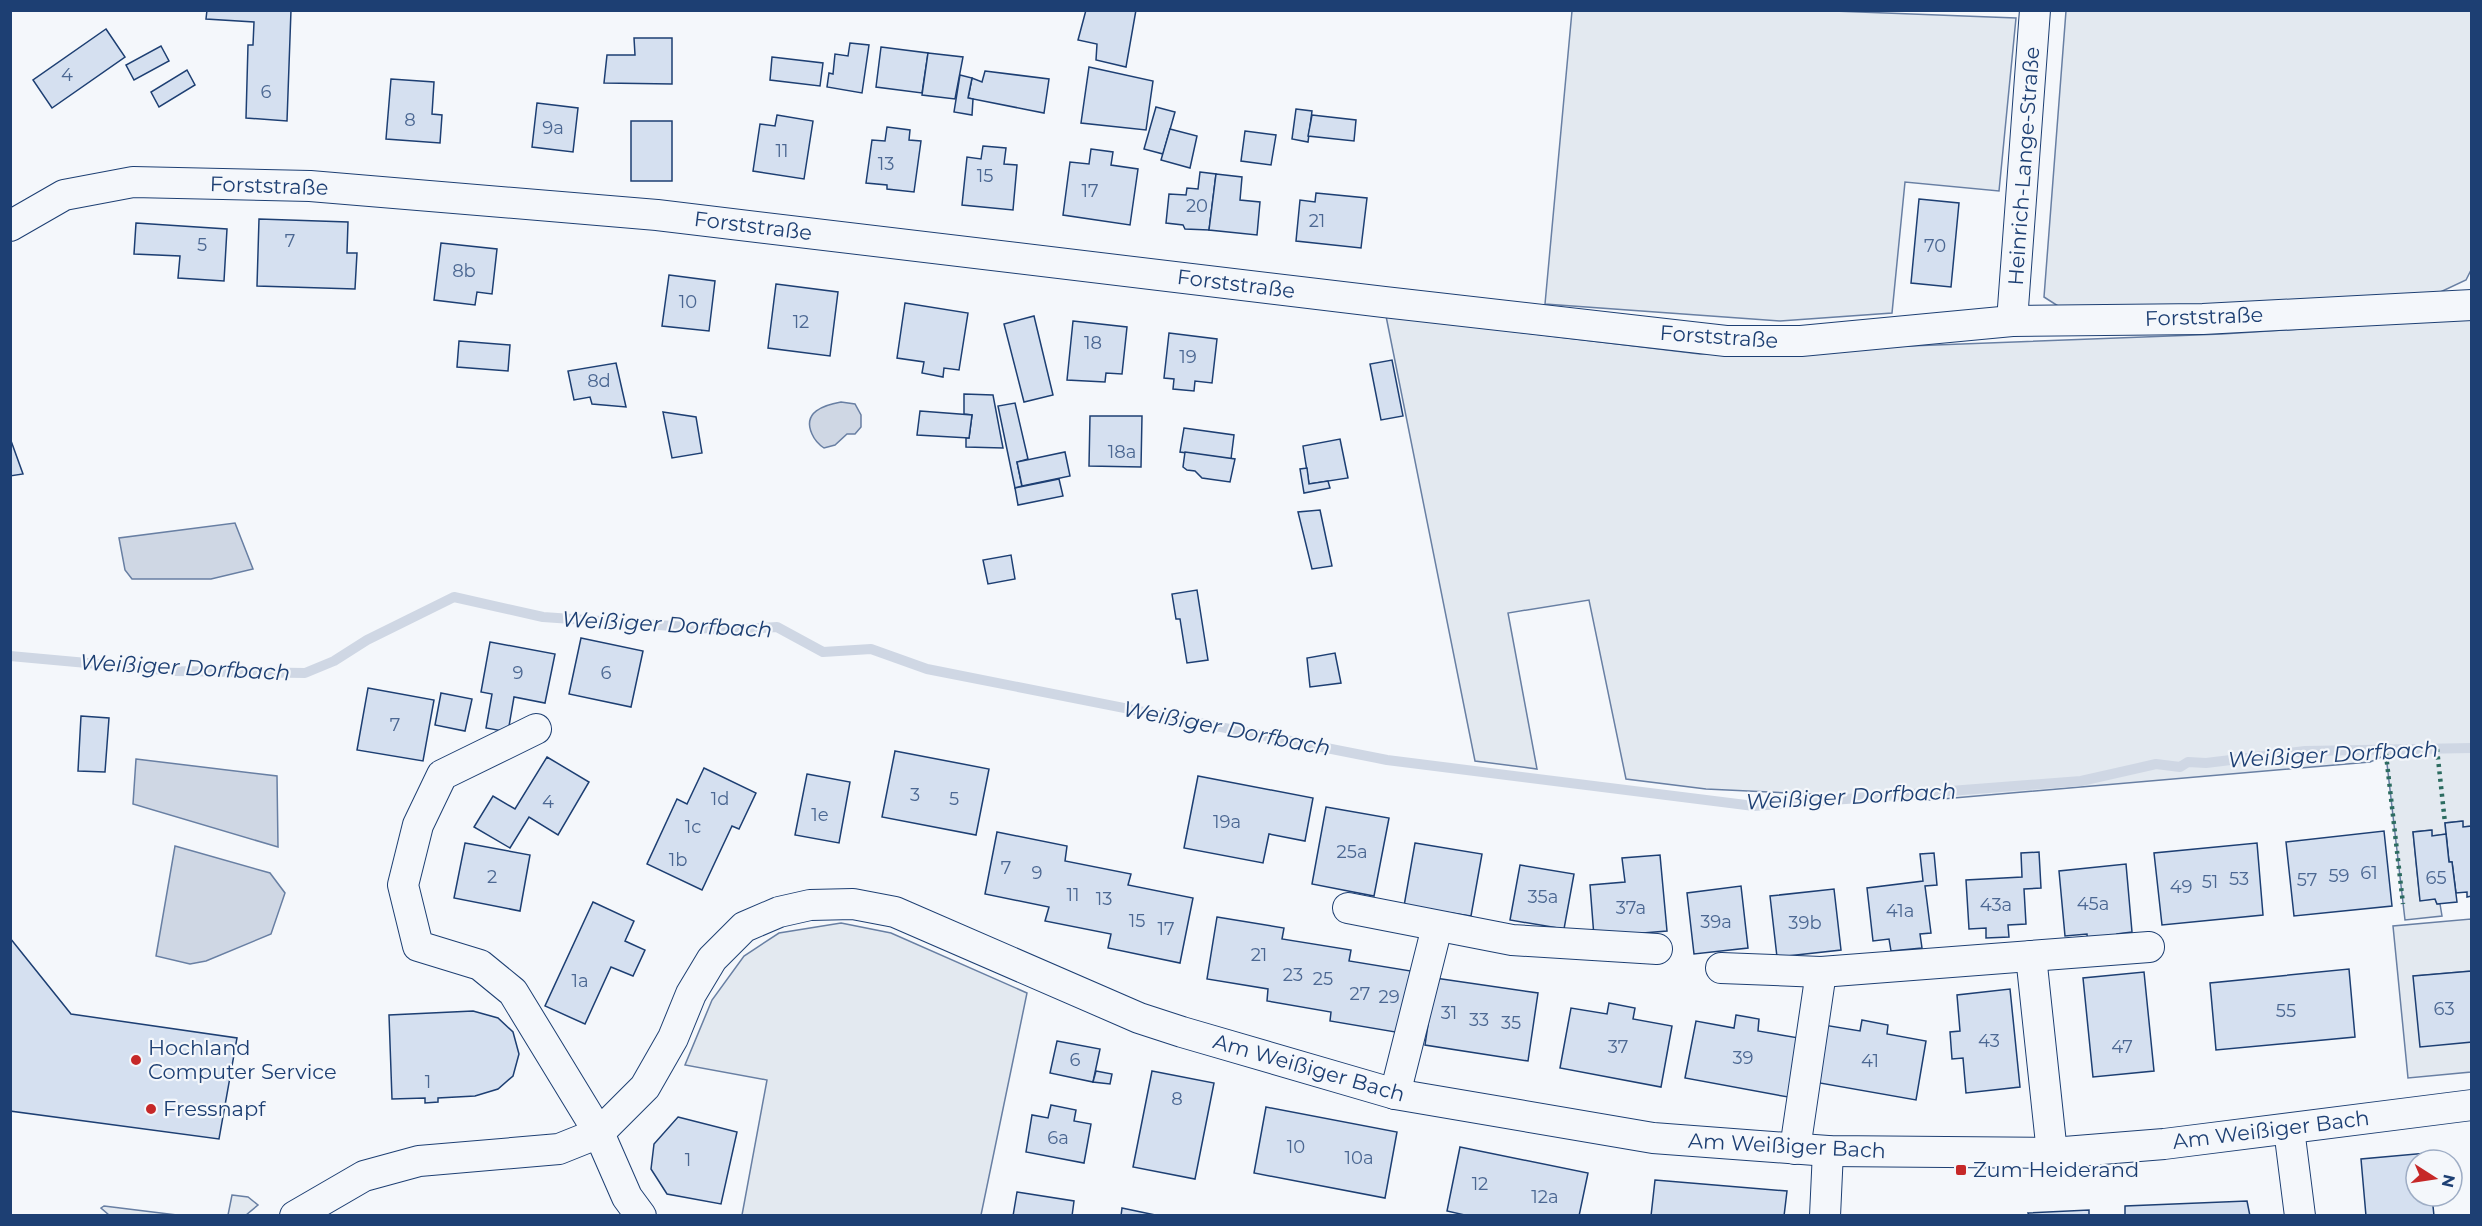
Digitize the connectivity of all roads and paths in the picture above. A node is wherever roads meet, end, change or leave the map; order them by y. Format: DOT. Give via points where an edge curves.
graph roads {
  1 [pos="2035,10"];
  2 [pos="10,226"];
  3 [pos="2472,305"];
  4 [pos="2012,321"];
  5 [pos="536,729"];
  6 [pos="1347,908"];
  7 [pos="1437,927"];
  8 [pos="2149,947"];
  9 [pos="1657,950"];
  10 [pos="2031,956"];
  11 [pos="1721,968"];
  12 [pos="1821,972"];
  13 [pos="1395,1094"];
  14 [pos="2472,1105"];
  15 [pos="2289,1129"];
  16 [pos="599,1133"];
  17 [pos="1794,1149"];
  18 [pos="1828,1151"];
  19 [pos="2052,1153"];
  20 [pos="295,1215"];
  21 [pos="641,1215"];
  22 [pos="1825,1215"];
  23 [pos="2300,1215"];
  1 -- 4 [label="street, Heinrich-Lange-Straße"];
  2 -- 4 [label="street, Forststraße" via="64,195 133,182 310,186 657,214 1726,341 1801,342"];
  3 -- 4 [label="street, Forststraße" via="2203,319"];
  5 -- 16 [label="street" via="442,775 418,825 403,885 418,946 480,965 513,992"];
  6 -- 7 [label="street"];
  7 -- 9 [label="street" via="1512,940"];
  7 -- 13 [label="street"];
  8 -- 10 [label="street"];
  10 -- 12 [label="street"];
  10 -- 19 [label="street"];
  11 -- 12 [label="street"];
  12 -- 17 [label="street"];
  13 -- 16 [label="street, Am Weißiger Bach" via="1139,1018 895,912 853,904 810,905 779,912 744,927 712,958 691,994 674,1038 645,1087"];
  13 -- 17 [label="street, Am Weißiger Bach" via="1653,1138"];
  14 -- 15 [label="street, Am Weißiger Bach"];
  15 -- 19 [label="street, Am Weißiger Bach"];
  15 -- 23 [label="street"];
  16 -- 20 [label="street, Am Weißiger Bach" via="559,1149 419,1161 364,1176"];
  16 -- 21 [label="street" via="627,1197"];
  17 -- 18 [label="street, Am Weißiger Bach"];
  18 -- 19 [label="street, Am Weißiger Bach"];
  18 -- 22 [label="street"];
}
